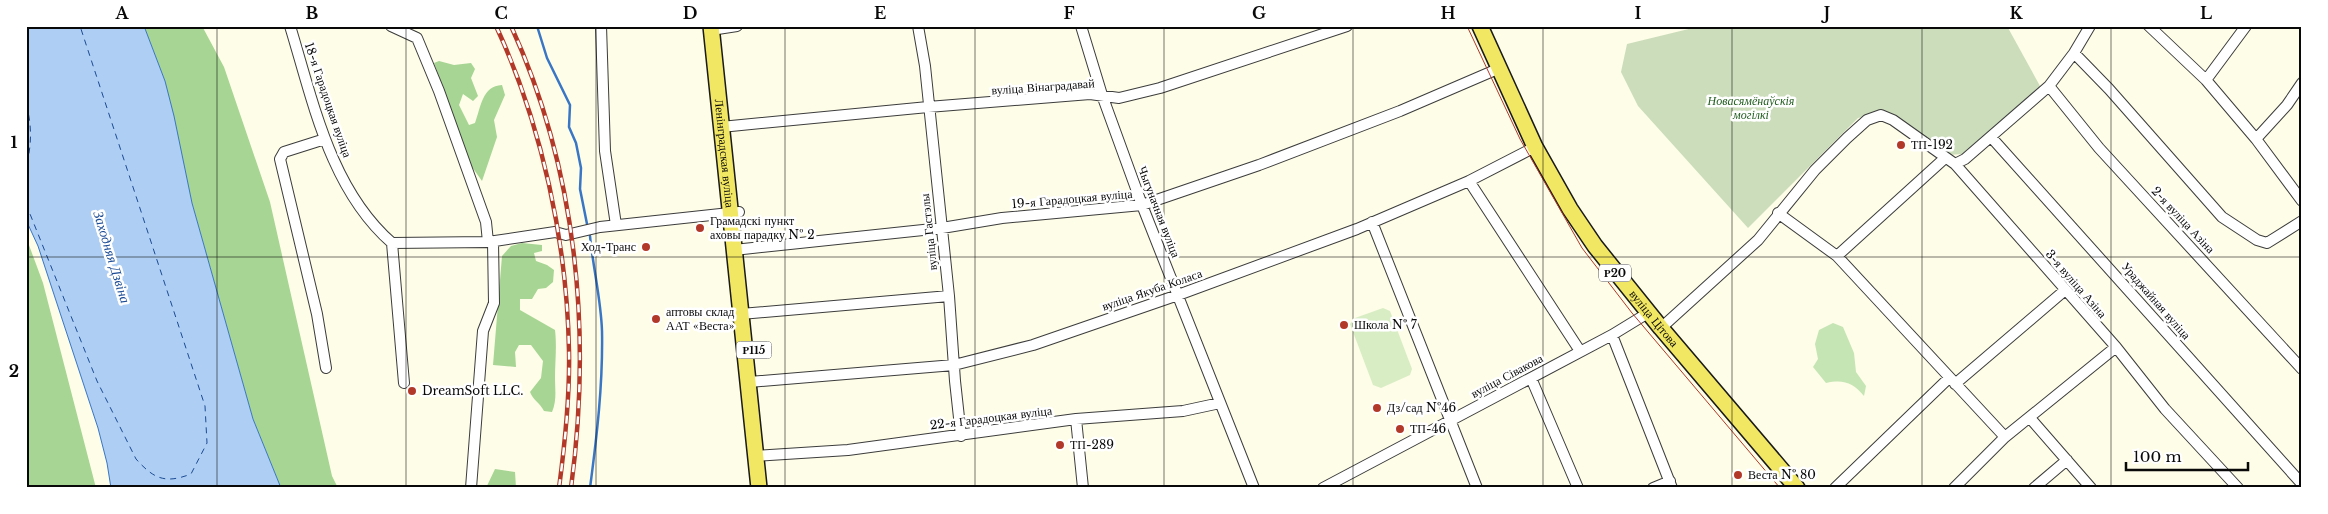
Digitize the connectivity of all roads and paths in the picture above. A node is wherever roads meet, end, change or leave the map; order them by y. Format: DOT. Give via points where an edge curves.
graph roads {
  1 [pos="290,26"];
  2 [pos="391,26"];
  3 [pos="600,26"];
  4 [pos="737,26"];
  5 [pos="918,26"];
  6 [pos="1081,26"];
  7 [pos="1347,26"];
  8 [pos="1480,26"];
  9 [pos="2090,26"];
  10 [pos="2149,26"];
  11 [pos="2244,27"];
  12 [pos="716,28"];
  13 [pos="2074,53"];
  14 [pos="1500,68"];
  15 [pos="2206,80"];
  16 [pos="2302,83"];
  17 [pos="2049,86"];
  18 [pos="1102,95"];
  19 [pos="928,107"];
  20 [pos="726,126"];
  21 [pos="1991,137"];
  22 [pos="325,139"];
  23 [pos="2256,139"];
  24 [pos="1536,147"];
  25 [pos="1945,158"];
  26 [pos="1955,164"];
  27 [pos="1469,181"];
  28 [pos="2302,200"];
  29 [pos="1142,205"];
  30 [pos="734,212"];
  31 [pos="1778,213"];
  32 [pos="2302,221"];
  33 [pos="1372,222"];
  34 [pos="616,224"];
  35 [pos="942,228"];
  36 [pos="491,242"];
  37 [pos="392,243"];
  38 [pos="739,249"];
  39 [pos="1836,256"];
  40 [pos="2064,291"];
  41 [pos="1178,295"];
  42 [pos="949,296"];
  43 [pos="746,313"];
  44 [pos="1648,313"];
  45 [pos="1661,328"];
  46 [pos="1612,335"];
  47 [pos="2116,348"];
  48 [pos="1580,351"];
  49 [pos="954,365"];
  50 [pos="326,368"];
  51 [pos="2302,369"];
  52 [pos="1531,378"];
  53 [pos="753,381"];
  54 [pos="1952,381"];
  55 [pos="404,383"];
  56 [pos="1220,403"];
  57 [pos="2030,418"];
  58 [pos="1076,420"];
  59 [pos="1450,420"];
  60 [pos="961,436"];
  61 [pos="2005,437"];
  62 [pos="760,455"];
  63 [pos="2067,460"];
  64 [pos="2302,484"];
  65 [pos="1671,485"];
  66 [pos="471,488"];
  67 [pos="759,488"];
  68 [pos="768,488"];
  69 [pos="1083,488"];
  70 [pos="1254,488"];
  71 [pos="1323,488"];
  72 [pos="1477,488"];
  73 [pos="1578,488"];
  74 [pos="1653,488"];
  75 [pos="1797,488"];
  76 [pos="1835,488"];
  77 [pos="1954,488"];
  78 [pos="2034,488"];
  79 [pos="2091,488"];
  80 [pos="2238,488"];
  1 -- 22 [label="street, 18-я Гарадоцкая вуліца"];
  2 -- 36 [label="street" via="417,38 439,91"];
  3 -- 34 [label="street" via="605,151"];
  4 -- 12 [label="street"];
  5 -- 19 [label="street, вуліца Гастэлы"];
  6 -- 18 [label="street, Чыгуначная вуліца"];
  7 -- 18 [label="street, вуліца Вінаградавай" via="1160,88 1119,98"];
  8 -- 14 [label="main road, вуліца Цітова / Р20"];
  9 -- 13 [label="street"];
  10 -- 15 [label="street"];
  11 -- 15 [label="street"];
  12 -- 20 [label="main road, Ленінградская вуліца / Р115"];
  13 -- 17 [label="street"];
  13 -- 32 [label="street" via="2222,217 2267,243"];
  14 -- 24 [label="main road, вуліца Цітова / Р20"];
  14 -- 29 [label="street, 19-я Гарадоцкая вуліца" via="1400,111 1259,165"];
  15 -- 23 [label="street"];
  16 -- 23 [label="street"];
  17 -- 21 [label="street"];
  17 -- 51 [label="street, 2-я вуліца Азіна" via="2099,148"];
  18 -- 19 [label="street, вуліца Вінаградавай"];
  18 -- 29 [label="street, Чыгуначная вуліца"];
  19 -- 20 [label="street, вуліца Вінаградавай"];
  19 -- 35 [label="street, вуліца Гастэлы"];
  20 -- 30 [label="main road, Ленінградская вуліца / Р115"];
  21 -- 26 [label="street"];
  21 -- 64 [label="street, Ураджайная вуліца"];
  22 -- 37 [label="street, 18-я Гарадоцкая вуліца" via="342,178 373,223"];
  22 -- 50 [label="street" via="284,152 280,159 317,314"];
  23 -- 28 [label="street"];
  24 -- 27 [label="street, вуліца Якуба Коласа"];
  24 -- 44 [label="main road, вуліца Цітова / Р20" via="1570,209"];
  25 -- 26 [label="street, 3-я вуліца Азіна"];
  25 -- 31 [label="street, 3-я вуліца Азіна" via="1893,120 1881,115 1867,120 1848,138"];
  25 -- 39 [label="street"];
  26 -- 40 [label="street, 3-я вуліца Азіна"];
  27 -- 33 [label="street, вуліца Якуба Коласа"];
  27 -- 48 [label="street"];
  29 -- 35 [label="street, 19-я Гарадоцкая вуліца" via="1002,218"];
  29 -- 41 [label="street, Чыгуначная вуліца"];
  30 -- 34 [label="street"];
  30 -- 38 [label="main road, Ленінградская вуліца / Р115"];
  31 -- 39 [label="street"];
  31 -- 45 [label="street" via="1741,257"];
  33 -- 41 [label="street, вуліца Якуба Коласа"];
  33 -- 59 [label="street"];
  34 -- 36 [label="street" via="566,235 554,232"];
  35 -- 38 [label="street, 19-я Гарадоцкая вуліца"];
  35 -- 42 [label="street, вуліца Гастэлы"];
  36 -- 37 [label="street"];
  36 -- 66 [label="street" via="494,303 483,331"];
  37 -- 55 [label="street"];
  38 -- 43 [label="main road, Ленінградская вуліца / Р115"];
  39 -- 54 [label="street"];
  40 -- 47 [label="street, 3-я вуліца Азіна"];
  40 -- 54 [label="street"];
  41 -- 49 [label="street, вуліца Якуба Коласа" via="1033,345"];
  41 -- 56 [label="street, Чыгуначная вуліца"];
  42 -- 43 [label="street"];
  42 -- 49 [label="street, вуліца Гастэлы"];
  43 -- 53 [label="main road, Ленінградская вуліца / Р115"];
  44 -- 45 [label="main road, вуліца Цітова / Р20"];
  44 -- 46 [label="street, вуліца Сівакова"];
  45 -- 75 [label="main road, вуліца Цітова / Р20"];
  46 -- 48 [label="street, вуліца Сівакова"];
  46 -- 65 [label="street"];
  47 -- 57 [label="street"];
  47 -- 80 [label="street, 3-я вуліца Азіна"];
  48 -- 52 [label="street, вуліца Сівакова"];
  49 -- 53 [label="street, вуліца Якуба Коласа"];
  49 -- 60 [label="street, вуліца Гастэлы"];
  52 -- 59 [label="street, вуліца Сівакова"];
  52 -- 73 [label="street"];
  53 -- 62 [label="main road, Ленінградская вуліца / Р115"];
  54 -- 61 [label="street"];
  54 -- 76 [label="street"];
  56 -- 58 [label="street, 22-я Гарадоцкая вуліца" via="1183,411"];
  56 -- 70 [label="street, Чыгуначная вуліца"];
  57 -- 61 [label="street"];
  57 -- 63 [label="street"];
  58 -- 60 [label="street, 22-я Гарадоцкая вуліца"];
  58 -- 69 [label="street"];
  59 -- 71 [label="street, вуліца Сівакова"];
  59 -- 72 [label="street"];
  60 -- 62 [label="street, 22-я Гарадоцкая вуліца" via="848,450"];
  61 -- 77 [label="street"];
  62 -- 67 [label="main road, Ленінградская вуліца / Р115"];
  62 -- 68 [label="main road, Ленінградская вуліца / Р115"];
  63 -- 78 [label="street"];
  63 -- 79 [label="street"];
  65 -- 74 [label="street"];
}
